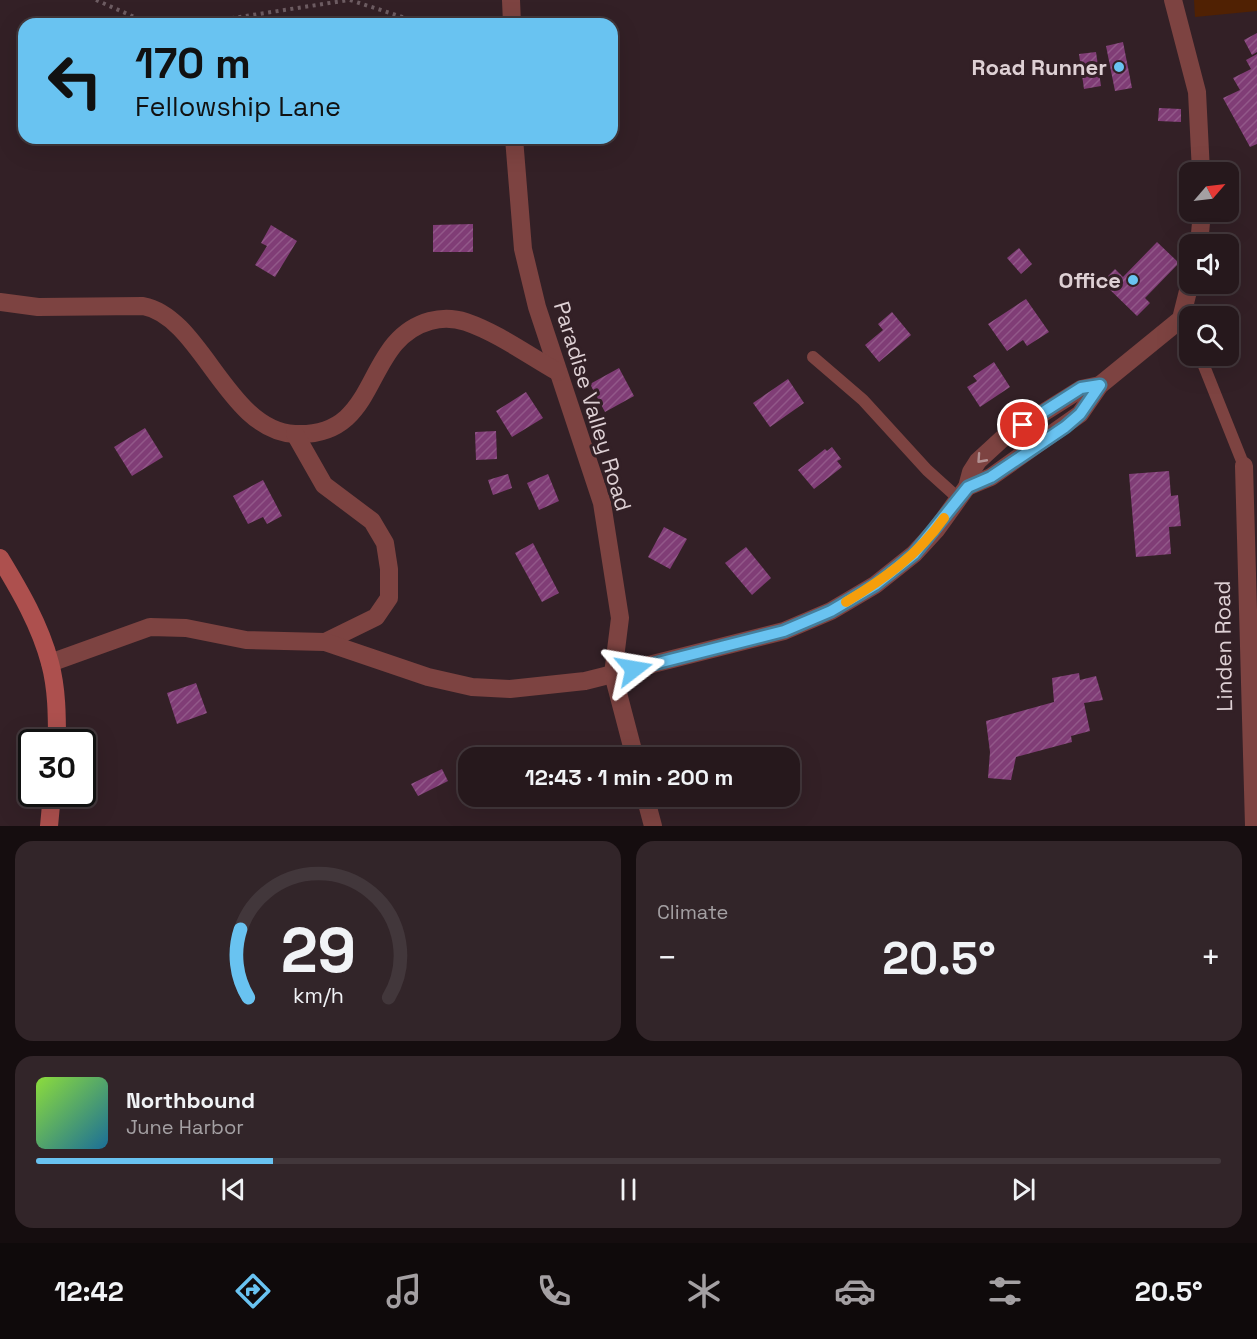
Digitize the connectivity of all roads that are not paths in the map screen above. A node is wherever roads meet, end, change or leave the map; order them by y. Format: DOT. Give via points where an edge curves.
graph roads {
  1 [pos="512,0"];
  2 [pos="1173,0"];
  3 [pos="512,18"];
  4 [pos="514,144"];
  5 [pos="1201,162"];
  6 [pos="0,302"];
  7 [pos="1179,321"];
  8 [pos="813,357"];
  9 [pos="1204,366"];
  10 [pos="558,372"];
  11 [pos="1100,385"];
  12 [pos="295,434"];
  13 [pos="1244,466"];
  14 [pos="963,492"];
  15 [pos="0,558"];
  16 [pos="325,642"];
  17 [pos="50,663"];
  18 [pos="613,674"];
  19 [pos="57,729"];
  20 [pos="632,747"];
  21 [pos="51,807"];
  22 [pos="648,807"];
  23 [pos="49,826"];
  24 [pos="653,826"];
  25 [pos="1254,826"];
  1 -- 3 [label="street"];
  2 -- 5 [label="street" via="1197,92"];
  4 -- 10 [label="street, Paradise Valley Road" via="523,249"];
  6 -- 12 [label="street" via="38,307 158,309 241,405 276,431"];
  7 -- 11 [label="street"];
  8 -- 14 [label="lane" via="863,400 927,470"];
  9 -- 13 [label="lane"];
  10 -- 12 [label="street" via="464,321 440,318 416,325 396,340 374,374 369,391 346,417 331,429"];
  10 -- 18 [label="street, Paradise Valley Road" via="602,502 621,618"];
  11 -- 14 [label="street" via="1080,414 1065,427"];
  11 -- 14 [label="street, one-way" via="1081,388 1003,438 978,461"];
  12 -- 16 [label="street" via="324,485 372,521 385,543 389,569 389,598 376,617"];
  13 -- 25 [label="street, Linden Road"];
  14 -- 18 [label="street" via="914,554 875,585 831,611 784,631"];
  15 -- 17 [label="street" via="27,604"];
  16 -- 17 [label="street" via="246,640 186,628 150,627"];
  16 -- 18 [label="street" via="472,687 510,689"];
  17 -- 19 [label="street"];
  18 -- 20 [label="street, Paradise Valley Road"];
  21 -- 23 [label="street"];
  22 -- 24 [label="street"];
}
